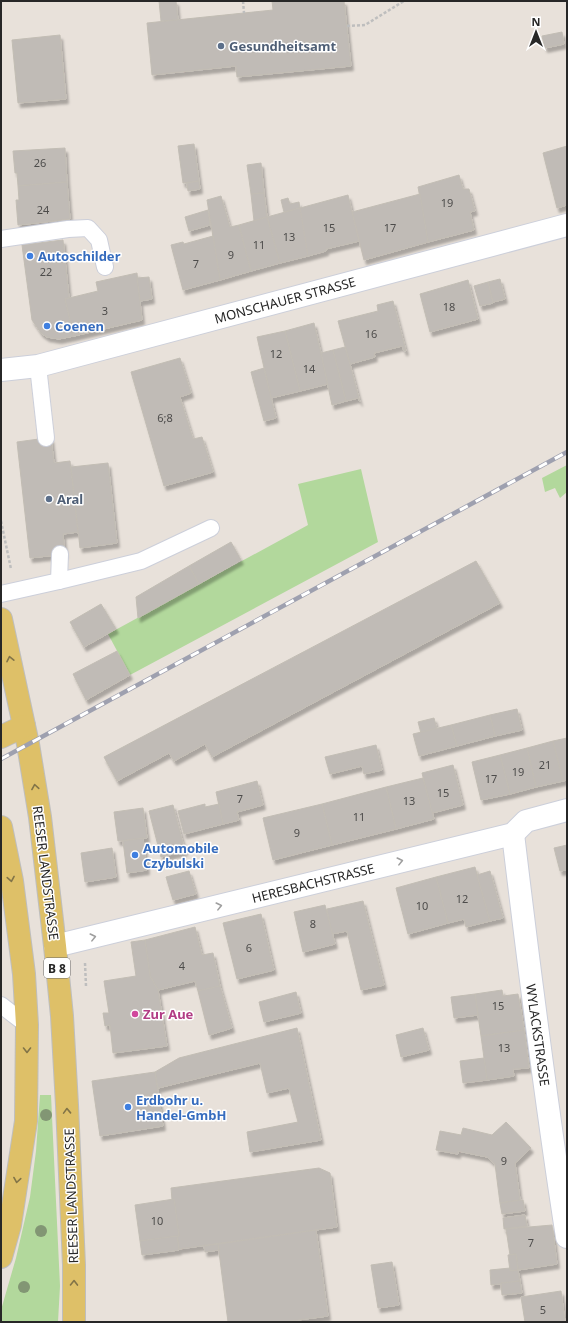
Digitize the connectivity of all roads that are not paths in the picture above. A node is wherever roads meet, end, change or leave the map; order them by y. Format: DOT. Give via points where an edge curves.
graph roads {
  1 [pos="567,225"];
  2 [pos="1,239"];
  3 [pos="105,268"];
  4 [pos="38,366"];
  5 [pos="1,370"];
  6 [pos="46,438"];
  7 [pos="211,528"];
  8 [pos="60,554"];
  9 [pos="59,581"];
  10 [pos="1,594"];
  11 [pos="1,619"];
  12 [pos="24,726"];
  13 [pos="1,737"];
  14 [pos="567,810"];
  15 [pos="1,827"];
  16 [pos="513,834"];
  17 [pos="55,946"];
  18 [pos="1,1005"];
  19 [pos="27,1025"];
  20 [pos="562,1171"];
  21 [pos="567,1237"];
  22 [pos="1,1258"];
  23 [pos="74,1322"];
  1 -- 4 [label="street, MONSCHAUER STRASSE"];
  2 -- 3 [label="lane" via="88,228 99,240"];
  4 -- 5 [label="street, MONSCHAUER STRASSE"];
  4 -- 6 [label="lane"];
  7 -- 9 [label="lane" via="141,561"];
  8 -- 9 [label="lane"];
  9 -- 10 [label="lane"];
  12 -- 11 [label="main road, REESER LANDSTRASSE / B 8, one-way"];
  12 -- 13 [label="main road"];
  17 -- 12 [label="main road, REESER LANDSTRASSE / B 8, one-way" via="40,817"];
  14 -- 16 [label="street, HERESBACHSTRASSE" via="526,821"];
  15 -- 19 [label="main road, one-way" via="12,881 24,974"];
  17 -- 16 [label="street, HERESBACHSTRASSE, one-way"];
  16 -- 20 [label="street, WYLACKSTRASSE" via="530,974"];
  23 -- 17 [label="main road, REESER LANDSTRASSE / B 8, one-way" via="67,1105"];
  18 -- 19 [label="lane"];
  19 -- 22 [label="main road, one-way" via="26,1121 10,1225"];
  20 -- 21 [label="street, WYLACKSTRASSE"];
}
